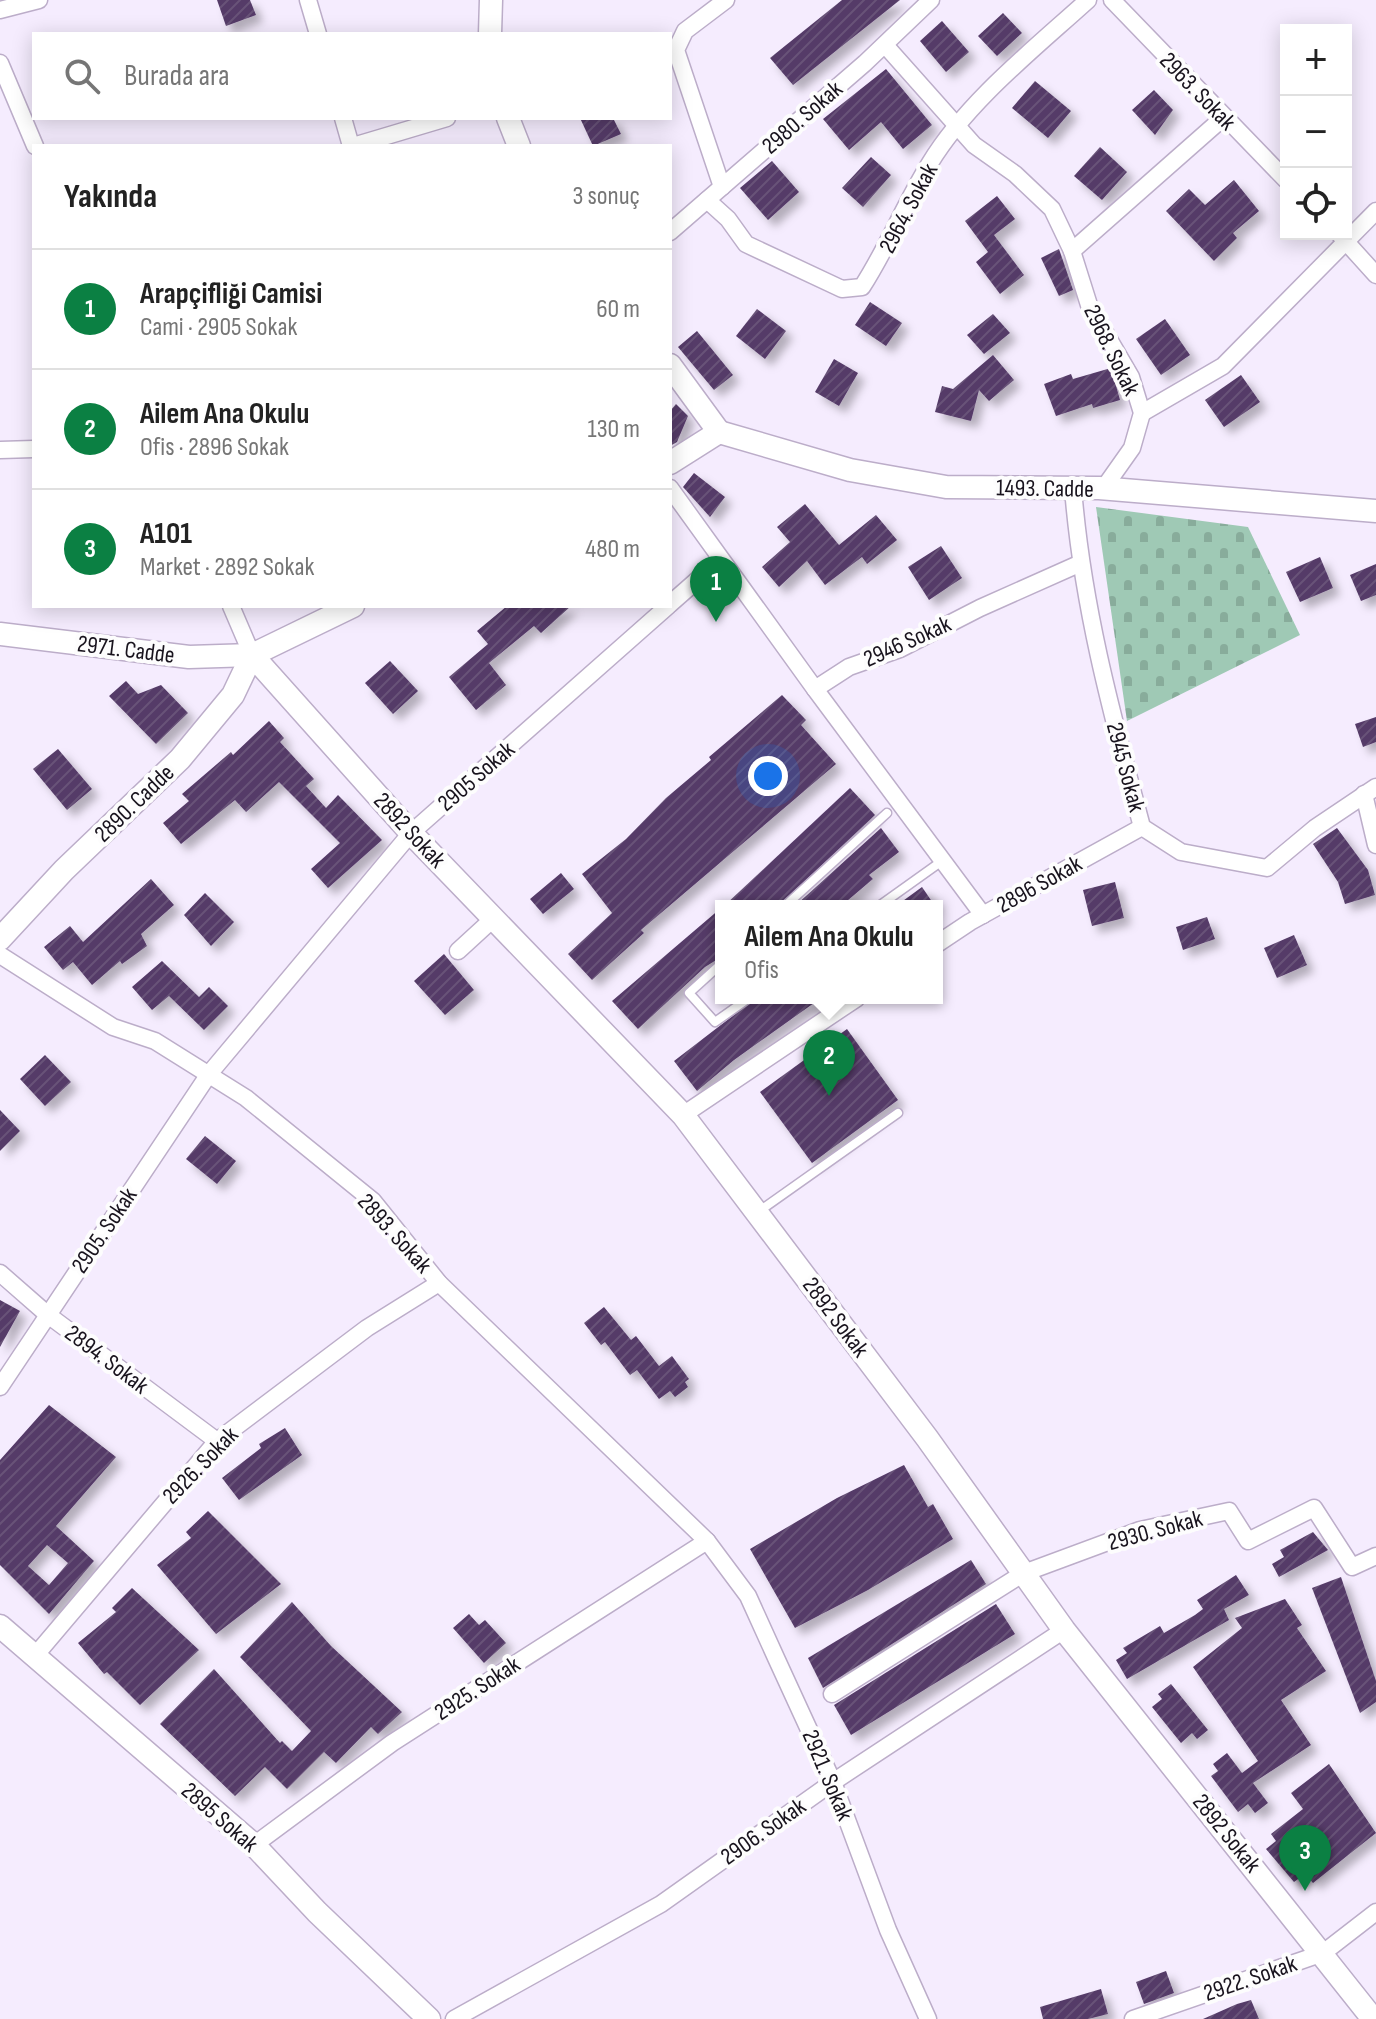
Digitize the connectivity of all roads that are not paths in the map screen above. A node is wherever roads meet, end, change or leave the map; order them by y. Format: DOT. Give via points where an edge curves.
graph roads {
  1 [pos="39,0"];
  2 [pos="308,0"];
  3 [pos="491,0"];
  4 [pos="726,0"];
  5 [pos="1088,0"];
  6 [pos="1112,0"];
  7 [pos="922,3"];
  8 [pos="0,10"];
  9 [pos="317,32"];
  10 [pos="490,32"];
  11 [pos="885,45"];
  12 [pos="0,63"];
  13 [pos="1224,117"];
  14 [pos="344,120"];
  15 [pos="440,120"];
  16 [pos="509,120"];
  17 [pos="958,128"];
  18 [pos="34,144"];
  19 [pos="351,144"];
  20 [pos="359,144"];
  21 [pos="518,144"];
  22 [pos="1280,174"];
  23 [pos="722,187"];
  24 [pos="707,200"];
  25 [pos="1376,211"];
  26 [pos="672,230"];
  27 [pos="1352,231"];
  28 [pos="1341,240"];
  29 [pos="1345,240"];
  30 [pos="1072,251"];
  31 [pos="1376,275"];
  32 [pos="672,368"];
  33 [pos="1142,413"];
  34 [pos="719,432"];
  35 [pos="32,449"];
  36 [pos="0,450"];
  37 [pos="672,462"];
  38 [pos="1073,488"];
  39 [pos="1103,489"];
  40 [pos="672,491"];
  41 [pos="1376,511"];
  42 [pos="720,560"];
  43 [pos="1081,563"];
  44 [pos="672,602"];
  45 [pos="232,608"];
  46 [pos="349,608"];
  47 [pos="666,608"];
  48 [pos="0,634"];
  49 [pos="252,655"];
  50 [pos="815,689"];
  51 [pos="1370,791"];
  52 [pos="887,813"];
  53 [pos="1142,827"];
  54 [pos="411,833"];
  55 [pos="1376,845"];
  56 [pos="943,861"];
  57 [pos="792,900"];
  58 [pos="888,900"];
  59 [pos="983,915"];
  60 [pos="494,918"];
  61 [pos="2,932"];
  62 [pos="943,940"];
  63 [pos="458,951"];
  64 [pos="0,955"];
  65 [pos="715,969"];
  66 [pos="740,1004"];
  67 [pos="848,1004"];
  68 [pos="209,1074"];
  69 [pos="898,1113"];
  70 [pos="683,1115"];
  71 [pos="758,1212"];
  72 [pos="0,1273"];
  73 [pos="439,1283"];
  74 [pos="48,1315"];
  75 [pos="0,1387"];
  76 [pos="217,1441"];
  77 [pos="707,1541"];
  78 [pos="1376,1556"];
  79 [pos="1024,1573"];
  80 [pos="0,1626"];
  81 [pos="1064,1630"];
  82 [pos="34,1657"];
  83 [pos="832,1694"];
  84 [pos="833,1782"];
  85 [pos="254,1845"];
  86 [pos="1376,1912"];
  87 [pos="1323,1953"];
  88 [pos="1169,2012"];
  89 [pos="429,2019"];
  90 [pos="454,2019"];
  91 [pos="928,2019"];
  92 [pos="1133,2019"];
  93 [pos="1373,2019"];
  1 -- 8 [label="street"];
  2 -- 9 [label="street"];
  3 -- 10 [label="street"];
  4 -- 23 [label="street" via="685,31 676,50"];
  5 -- 17 [label="street, 2964. Sokak" via="990,89"];
  6 -- 13 [label="street, 2963. Sokak"];
  7 -- 11 [label="street, 2980. Sokak"];
  11 -- 17 [label="street, 2968. Sokak"];
  11 -- 23 [label="street, 2980. Sokak"];
  12 -- 18 [label="street"];
  13 -- 22 [label="street, 2963. Sokak"];
  13 -- 30 [label="street"];
  14 -- 19 [label="street"];
  15 -- 20 [label="street"];
  16 -- 21 [label="street"];
  17 -- 24 [label="street, 2964. Sokak" via="929,163 884,255 862,287 842,289 746,244"];
  17 -- 30 [label="street, 2968. Sokak" via="1052,209"];
  23 -- 24 [label="street, 2980. Sokak"];
  24 -- 26 [label="street, 2980. Sokak"];
  25 -- 27 [label="street"];
  28 -- 33 [label="street" via="1223,366"];
  29 -- 31 [label="street"];
  30 -- 33 [label="street, 2968. Sokak" via="1089,305 1131,377"];
  32 -- 34 [label="street"];
  33 -- 39 [label="street, 2968. Sokak" via="1132,448"];
  34 -- 37 [label="street"];
  34 -- 38 [label="street, 1493. Cadde" via="850,470 946,487"];
  35 -- 36 [label="street"];
  38 -- 39 [label="street, 1493. Cadde"];
  38 -- 43 [label="street, 2945 Sokak"];
  39 -- 41 [label="street, 1493. Cadde"];
  40 -- 42 [label="street"];
  42 -- 44 [label="street, 2905 Sokak"];
  42 -- 50 [label="street"];
  43 -- 50 [label="street, 2946 Sokak" via="900,649 849,667"];
  43 -- 53 [label="street, 2945 Sokak" via="1100,669"];
  45 -- 49 [label="street"];
  46 -- 49 [label="street"];
  47 -- 54 [label="street, 2905 Sokak"];
  48 -- 49 [label="street, 2971. Cadde" via="189,657"];
  49 -- 54 [label="street, 2892 Sokak"];
  49 -- 61 [label="street, 2890. Cadde" via="233,695 180,759"];
  50 -- 56 [label="street"];
  51 -- 53 [label="street, 2945 Sokak" via="1267,868 1181,852"];
  51 -- 55 [label="street"];
  52 -- 57 [label="lane"];
  53 -- 59 [label="street, 2896 Sokak"];
  54 -- 60 [label="street, 2892 Sokak"];
  54 -- 68 [label="street, 2905 Sokak"];
  56 -- 58 [label="lane"];
  56 -- 59 [label="street"];
  59 -- 62 [label="street, 2896 Sokak"];
  60 -- 63 [label="street"];
  60 -- 70 [label="street, 2892 Sokak"];
  64 -- 68 [label="street, 2893. Sokak" via="113,1027 155,1041"];
  65 -- 66 [label="lane" via="689,993 715,1022"];
  67 -- 70 [label="street"];
  68 -- 73 [label="street, 2893. Sokak" via="373,1201"];
  68 -- 74 [label="street, 2905. Sokak"];
  69 -- 71 [label="lane"];
  70 -- 71 [label="street, 2892 Sokak"];
  71 -- 79 [label="street, 2892 Sokak"];
  72 -- 74 [label="street, 2894. Sokak"];
  73 -- 76 [label="street, 2926. Sokak" via="367,1328"];
  73 -- 77 [label="street, 2893. Sokak"];
  74 -- 75 [label="street, 2905. Sokak"];
  74 -- 76 [label="street, 2894. Sokak"];
  76 -- 82 [label="street, 2926. Sokak"];
  77 -- 84 [label="street, 2921. Sokak" via="748,1596"];
  77 -- 85 [label="street, 2925. Sokak" via="392,1743"];
  78 -- 79 [label="street, 2930. Sokak" via="1352,1567 1314,1508 1248,1541 1229,1511 1140,1530"];
  79 -- 81 [label="street, 2892 Sokak"];
  79 -- 83 [label="street"];
  80 -- 82 [label="street, 2895 Sokak"];
  81 -- 84 [label="street, 2906. Sokak"];
  81 -- 87 [label="street, 2892 Sokak"];
  82 -- 85 [label="street, 2895 Sokak"];
  84 -- 90 [label="street, 2906. Sokak" via="661,1904"];
  84 -- 91 [label="street, 2921. Sokak" via="888,1930"];
  85 -- 89 [label="street, 2895 Sokak"];
  86 -- 87 [label="street, 2922. Sokak"];
  87 -- 88 [label="street, 2922. Sokak"];
  87 -- 93 [label="street, 2892 Sokak"];
  88 -- 92 [label="street, 2922. Sokak"];
}
